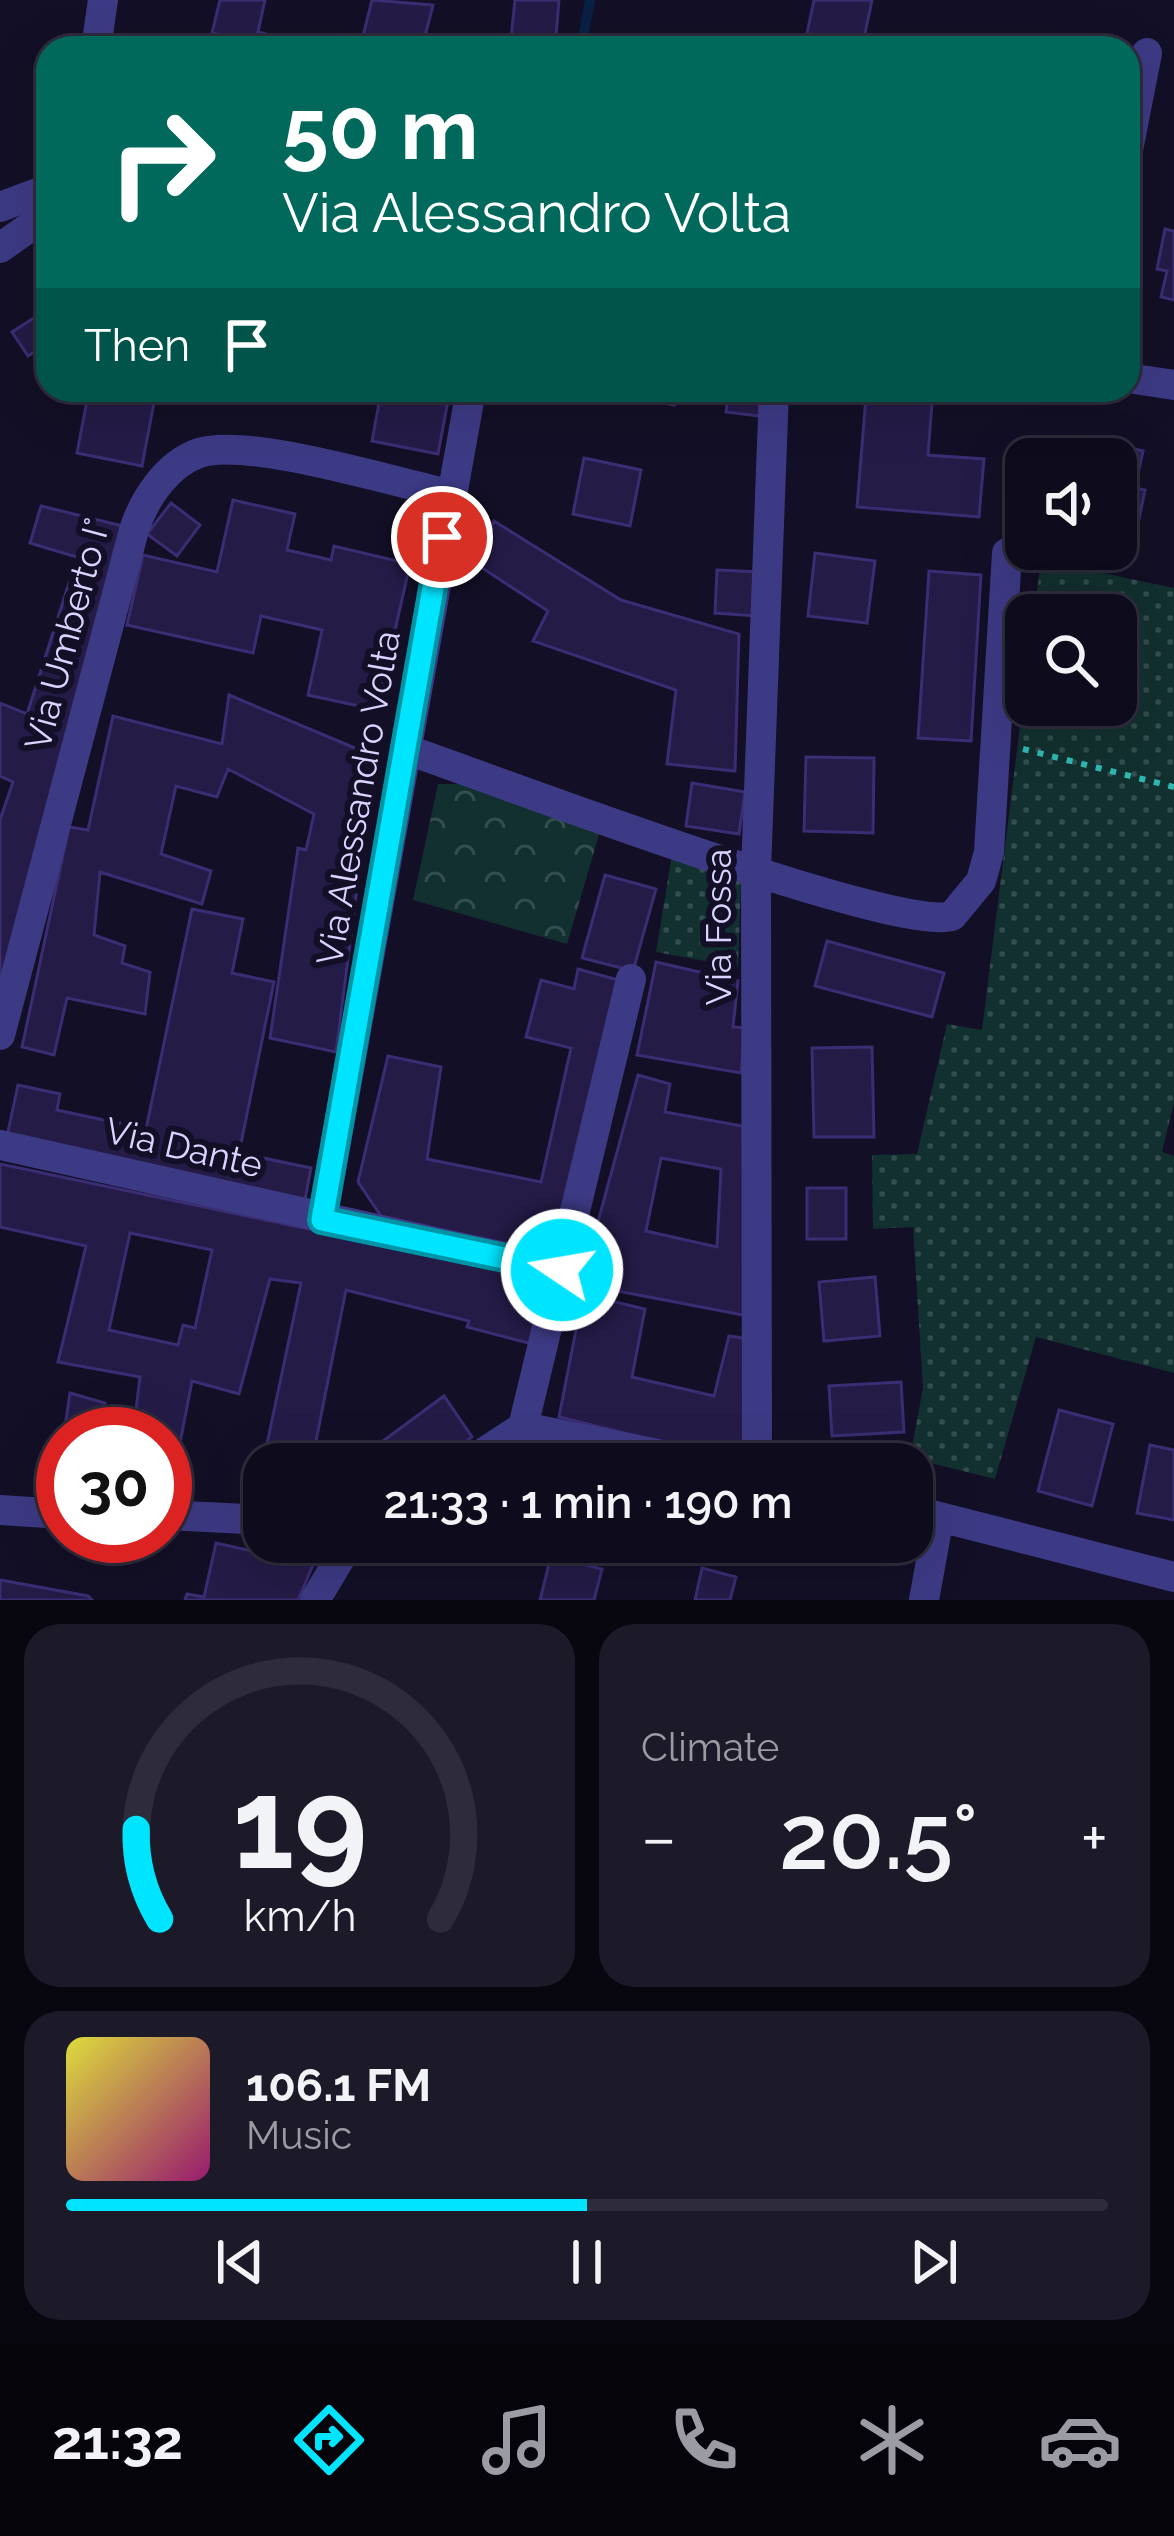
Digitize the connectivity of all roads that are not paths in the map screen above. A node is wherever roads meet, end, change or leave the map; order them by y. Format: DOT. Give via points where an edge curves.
graph roads {
  1 [pos="103,0"];
  2 [pos="98,36"];
  3 [pos="1148,53"];
  4 [pos="1140,92"];
  5 [pos="36,194"];
  6 [pos="0,207"];
  7 [pos="36,222"];
  8 [pos="0,248"];
  9 [pos="1140,380"];
  10 [pos="1174,386"];
  11 [pos="468,402"];
  12 [pos="774,402"];
  13 [pos="449,494"];
  14 [pos="1006,570"];
  15 [pos="408,750"];
  16 [pos="756,871"];
  17 [pos="631,979"];
  18 [pos="0,1035"];
  19 [pos="0,1145"];
  20 [pos="322,1220"];
  21 [pos="562,1270"];
  22 [pos="523,1427"];
  23 [pos="498,1443"];
  24 [pos="603,1443"];
  25 [pos="757,1443"];
  26 [pos="0,1510"];
  27 [pos="36,1512"];
  28 [pos="192,1516"];
  29 [pos="933,1516"];
  30 [pos="243,1519"];
  31 [pos="337,1563"];
  32 [pos="924,1563"];
  33 [pos="1174,1580"];
  34 [pos="315,1600"];
  35 [pos="924,1600"];
  36 [pos="1171,1600"];
  1 -- 2 [label="street"];
  3 -- 4 [label="street"];
  5 -- 6 [label="street"];
  7 -- 8 [label="street"];
  9 -- 10 [label="street"];
  11 -- 13 [label="street, Via Alessandro Volta"];
  12 -- 16 [label="street, Via Fossa"];
  13 -- 15 [label="street, Via Alessandro Volta"];
  13 -- 18 [label="street, Via Umberto I°" via="237,448 198,454 162,481 134,530"];
  14 -- 16 [label="street" via="986,868 974,893 952,916 918,917"];
  15 -- 16 [label="street"];
  15 -- 20 [label="street, Via Alessandro Volta"];
  16 -- 25 [label="street, Via Fossa"];
  17 -- 21 [label="street"];
  19 -- 20 [label="street, Via Dante"];
  20 -- 21 [label="street, Via Dante"];
  21 -- 22 [label="street"];
  22 -- 23 [label="street"];
  22 -- 24 [label="street"];
  26 -- 27 [label="street"];
  28 -- 30 [label="street"];
  29 -- 33 [label="street"];
  31 -- 34 [label="street"];
  32 -- 35 [label="street"];
  33 -- 36 [label="street"];
}
